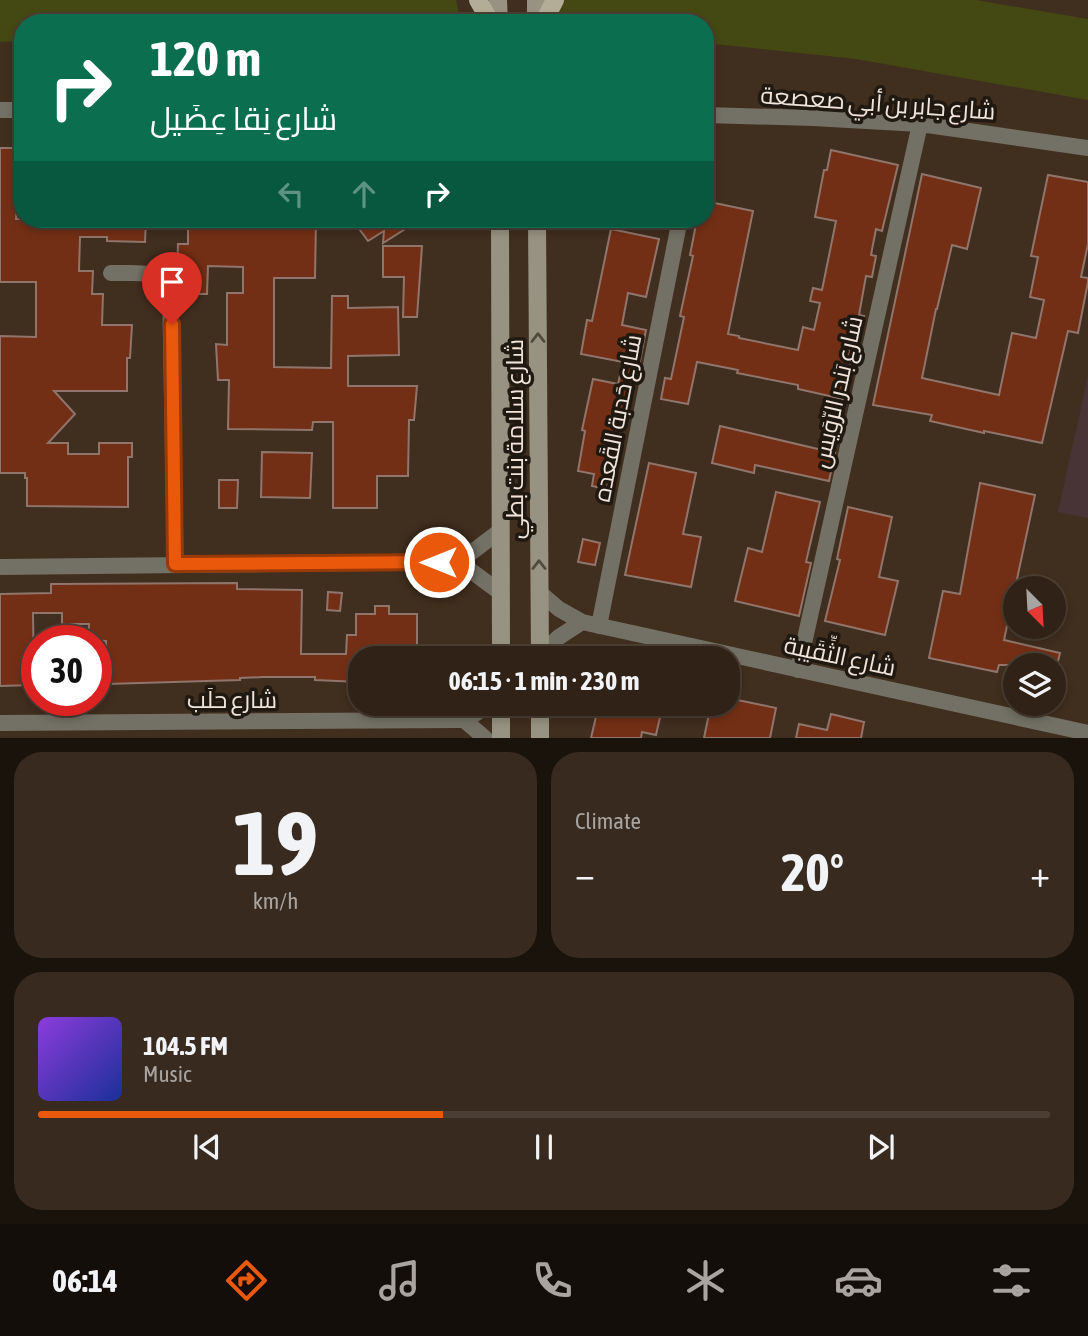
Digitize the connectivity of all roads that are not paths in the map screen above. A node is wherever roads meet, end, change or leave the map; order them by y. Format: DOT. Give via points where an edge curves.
graph roads {
  1 [pos="714,115"];
  2 [pos="920,124"];
  3 [pos="1088,148"];
  4 [pos="499,228"];
  5 [pos="537,228"];
  6 [pos="678,228"];
  7 [pos="111,273"];
  8 [pos="501,530"];
  9 [pos="0,560"];
  10 [pos="459,562"];
  11 [pos="175,564"];
  12 [pos="34,565"];
  13 [pos="0,567"];
  14 [pos="539,592"];
  15 [pos="501,593"];
  16 [pos="582,622"];
  17 [pos="599,626"];
  18 [pos="501,646"];
  19 [pos="540,646"];
  20 [pos="550,646"];
  21 [pos="798,670"];
  22 [pos="469,716"];
  23 [pos="501,716"];
  24 [pos="540,716"];
  25 [pos="464,719"];
  26 [pos="0,723"];
  27 [pos="228,729"];
  28 [pos="1088,733"];
  29 [pos="485,737"];
  30 [pos="502,737"];
  31 [pos="540,737"];
  1 -- 2 [label="street, شارع جابر بن أبي صعصعة"];
  2 -- 3 [label="street, شارع جابر بن أبي صعصعة"];
  2 -- 21 [label="street, شارع بَندر الرّوَيس"];
  4 -- 8 [label="main road, شارع سلامة بنت بطي"];
  14 -- 5 [label="main road, شارع سلامة بنت بطي, one-way"];
  6 -- 17 [label="street, شارع حَدبة القَعده"];
  7 -- 11 [label="street" via="156,275 170,288"];
  8 -- 10 [label="street"];
  8 -- 15 [label="main road, شارع سلامة بنت بطي"];
  9 -- 12 [label="street"];
  10 -- 11 [label="street"];
  10 -- 15 [label="street"];
  11 -- 12 [label="street"];
  12 -- 13 [label="street"];
  14 -- 16 [label="street, شارع الثِّقَيبة"];
  14 -- 19 [label="main road, شارع سلامة بنت بطي"];
  15 -- 18 [label="main road, شارع سلامة بنت بطي"];
  16 -- 17 [label="street, شارع الثِّقَيبة"];
  16 -- 20 [label="street"];
  17 -- 21 [label="street, شارع الثِّقَيبة"];
  21 -- 28 [label="street, شارع الثِّقَيبة"];
  22 -- 25 [label="street"];
  23 -- 30 [label="main road"];
  24 -- 31 [label="main road"];
  25 -- 27 [label="street, شارع حلَب"];
  25 -- 29 [label="street"];
  26 -- 27 [label="street, شارع حلَب"];
}
